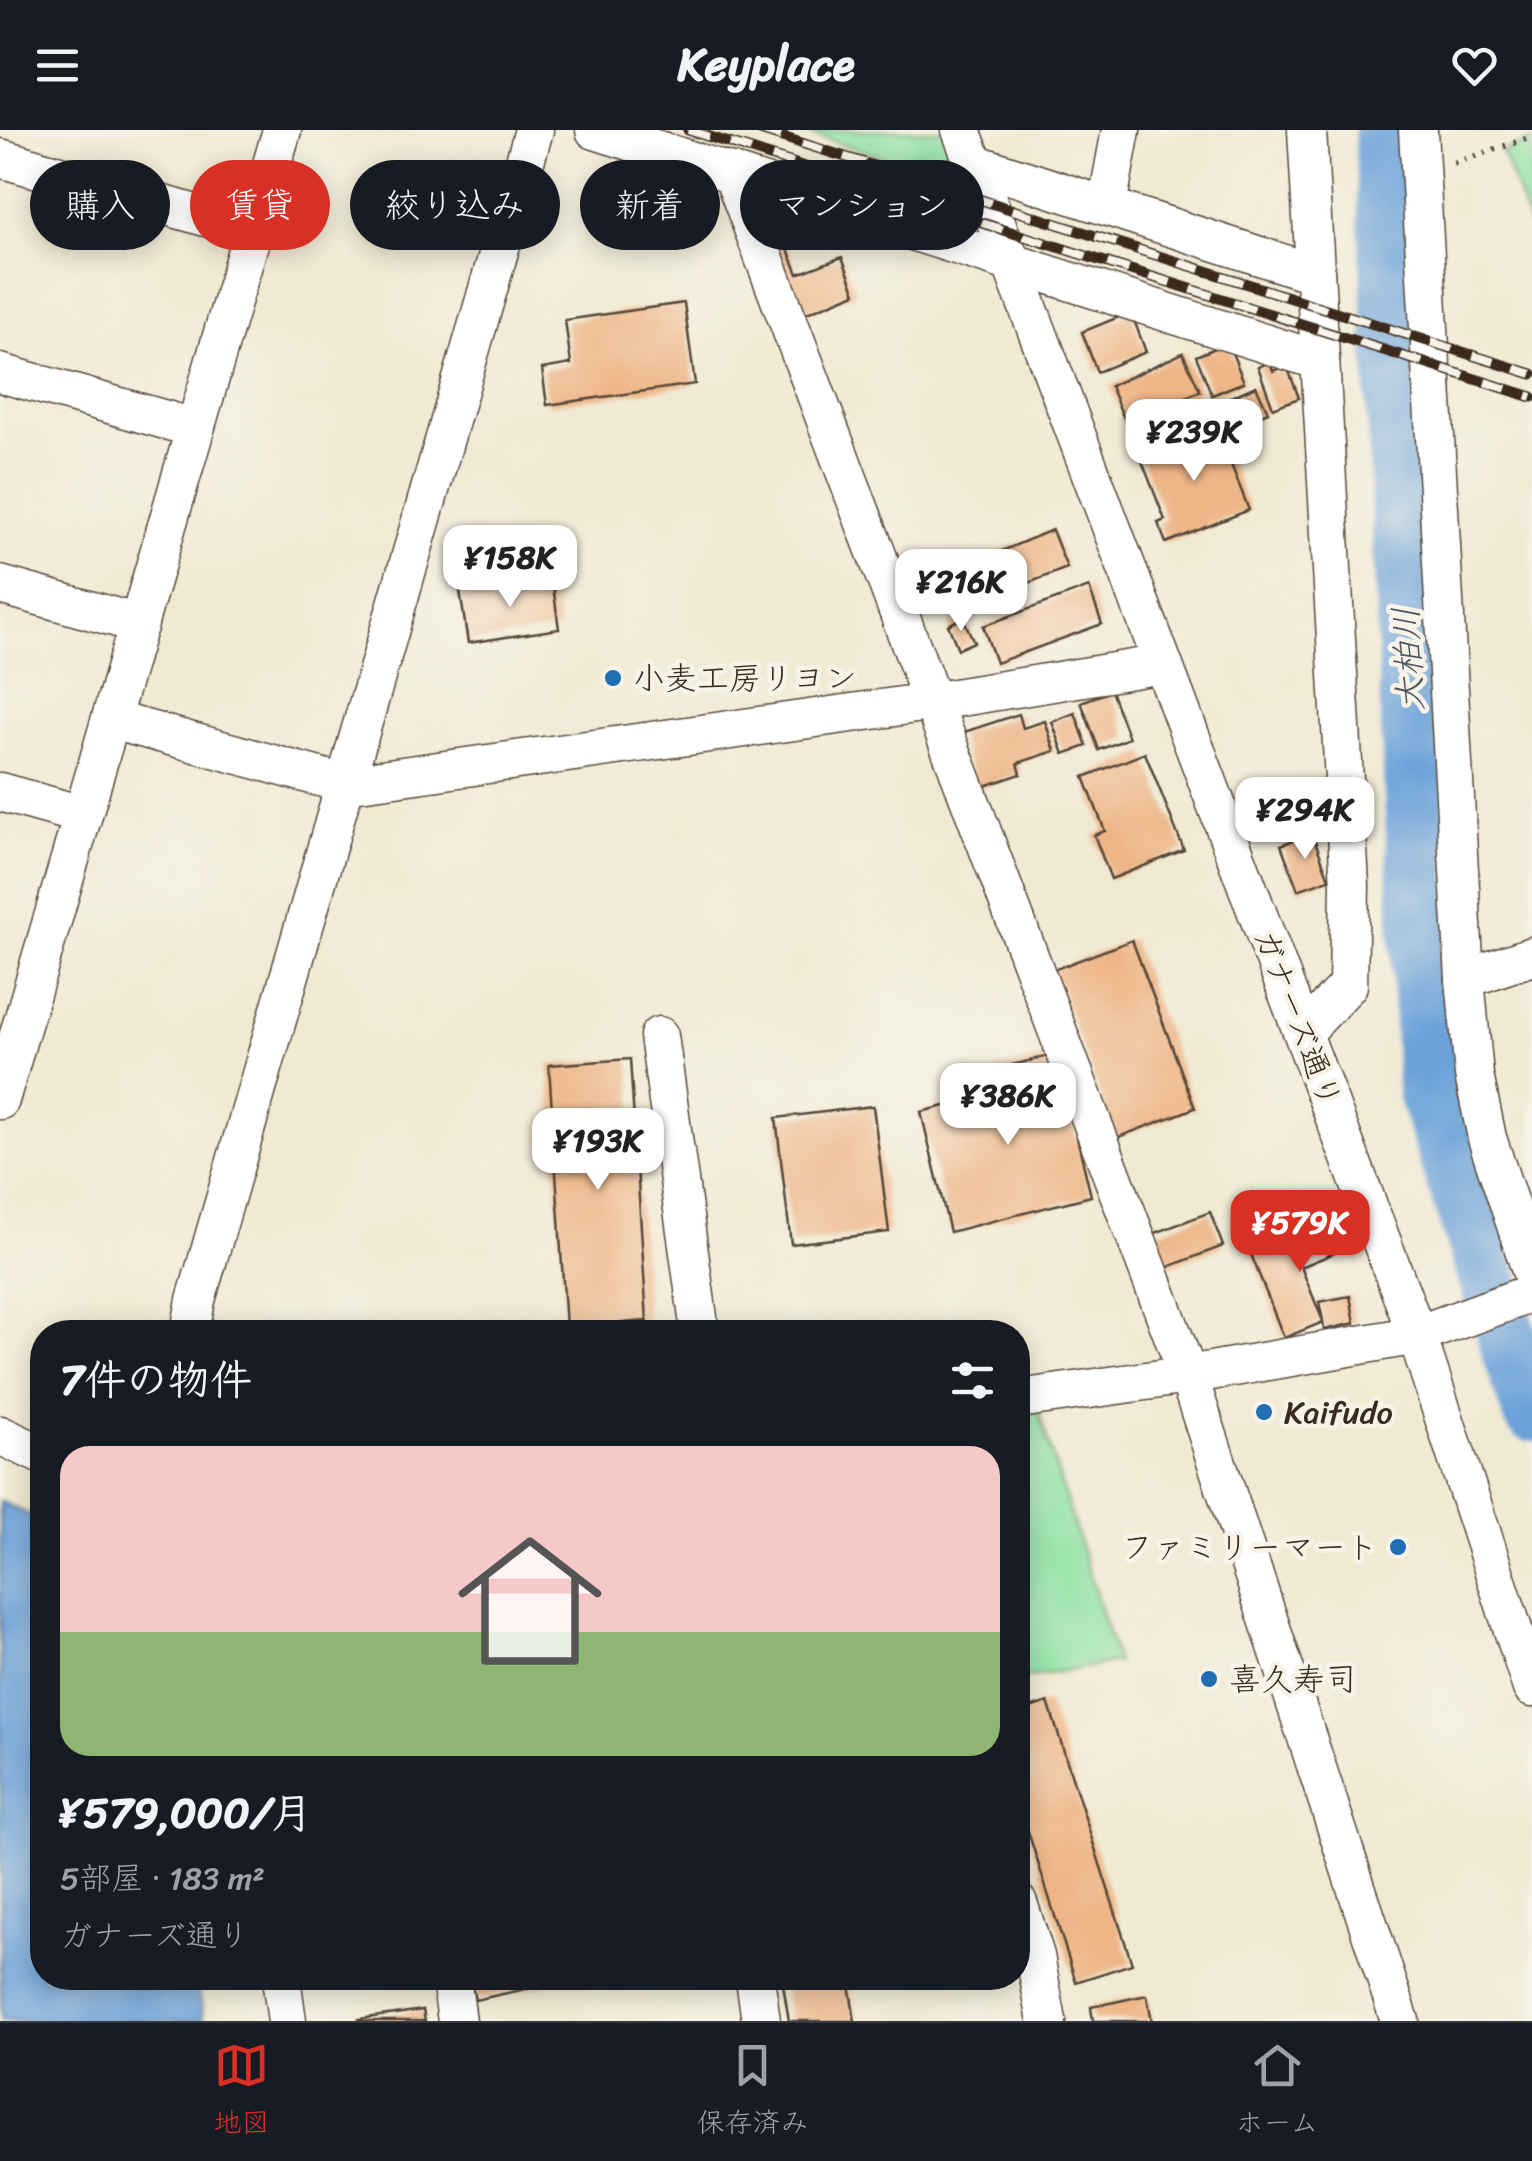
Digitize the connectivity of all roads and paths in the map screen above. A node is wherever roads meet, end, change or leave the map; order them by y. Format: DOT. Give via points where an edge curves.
graph roads {
  1 [pos="282,130"];
  2 [pos="534,130"];
  3 [pos="595,130"];
  4 [pos="1121,130"];
  5 [pos="1307,130"];
  6 [pos="1418,130"];
  7 [pos="1532,137"];
  8 [pos="967,146"];
  9 [pos="0,158"];
  10 [pos="273,160"];
  11 [pos="732,172"];
  12 [pos="1420,175"];
  13 [pos="1106,206"];
  14 [pos="190,213"];
  15 [pos="245,250"];
  16 [pos="1010,260"];
  17 [pos="1315,274"];
  18 [pos="1320,361"];
  19 [pos="0,373"];
  20 [pos="194,428"];
  21 [pos="0,585"];
  22 [pos="139,624"];
  23 [pos="1162,664"];
  24 [pos="930,702"];
  25 [pos="112,720"];
  26 [pos="345,784"];
  27 [pos="0,792"];
  28 [pos="82,815"];
  29 [pos="1532,956"];
  30 [pos="1466,979"];
  31 [pos="16,988"];
  32 [pos="1304,1032"];
  33 [pos="659,1036"];
  34 [pos="0,1100"];
  35 [pos="1532,1273"];
  36 [pos="1532,1293"];
  37 [pos="192,1320"];
  38 [pos="698,1320"];
  39 [pos="1417,1335"];
  40 [pos="1188,1374"];
  41 [pos="1030,1396"];
  42 [pos="0,1436"];
  43 [pos="30,1450"];
  44 [pos="1532,1688"];
  45 [pos="1030,1940"];
  46 [pos="283,1990"];
  47 [pos="452,1990"];
  48 [pos="757,1990"];
  49 [pos="287,2021"];
  50 [pos="457,2021"];
  51 [pos="761,2021"];
  52 [pos="1047,2021"];
  53 [pos="1400,2021"];
  1 -- 10 [label="street"];
  2 -- 26 [label="street"];
  3 -- 11 [label="street"];
  4 -- 13 [label="street"];
  5 -- 17 [label="street"];
  6 -- 12 [label="street"];
  7 -- 12 [label="path"];
  8 -- 13 [label="street"];
  8 -- 16 [label="street, ガナーズ通り"];
  9 -- 14 [label="street"];
  11 -- 16 [label="street"];
  11 -- 24 [label="street"];
  12 -- 30 [label="street"];
  13 -- 17 [label="street"];
  15 -- 20 [label="street"];
  16 -- 18 [label="street"];
  16 -- 23 [label="street, ガナーズ通り"];
  17 -- 18 [label="street"];
  18 -- 32 [label="street" via="1350,885 1348,985"];
  19 -- 20 [label="street"];
  20 -- 22 [label="street"];
  21 -- 22 [label="street"];
  22 -- 25 [label="street"];
  23 -- 24 [label="street"];
  23 -- 32 [label="street, ガナーズ通り"];
  24 -- 26 [label="street"];
  24 -- 40 [label="street"];
  25 -- 26 [label="street"];
  25 -- 28 [label="street"];
  26 -- 37 [label="street"];
  27 -- 28 [label="street"];
  28 -- 31 [label="street"];
  29 -- 30 [label="street"];
  30 -- 35 [label="street" via="1487,1138"];
  31 -- 34 [label="street"];
  32 -- 39 [label="street, ガナーズ通り"];
  33 -- 38 [label="street"];
  36 -- 39 [label="street"];
  39 -- 40 [label="street"];
  39 -- 44 [label="street, ガナーズ通り"];
  40 -- 41 [label="street"];
  40 -- 53 [label="street"];
  42 -- 43 [label="street"];
  45 -- 52 [label="street"];
  46 -- 49 [label="street"];
  47 -- 50 [label="street"];
  48 -- 51 [label="street"];
}
